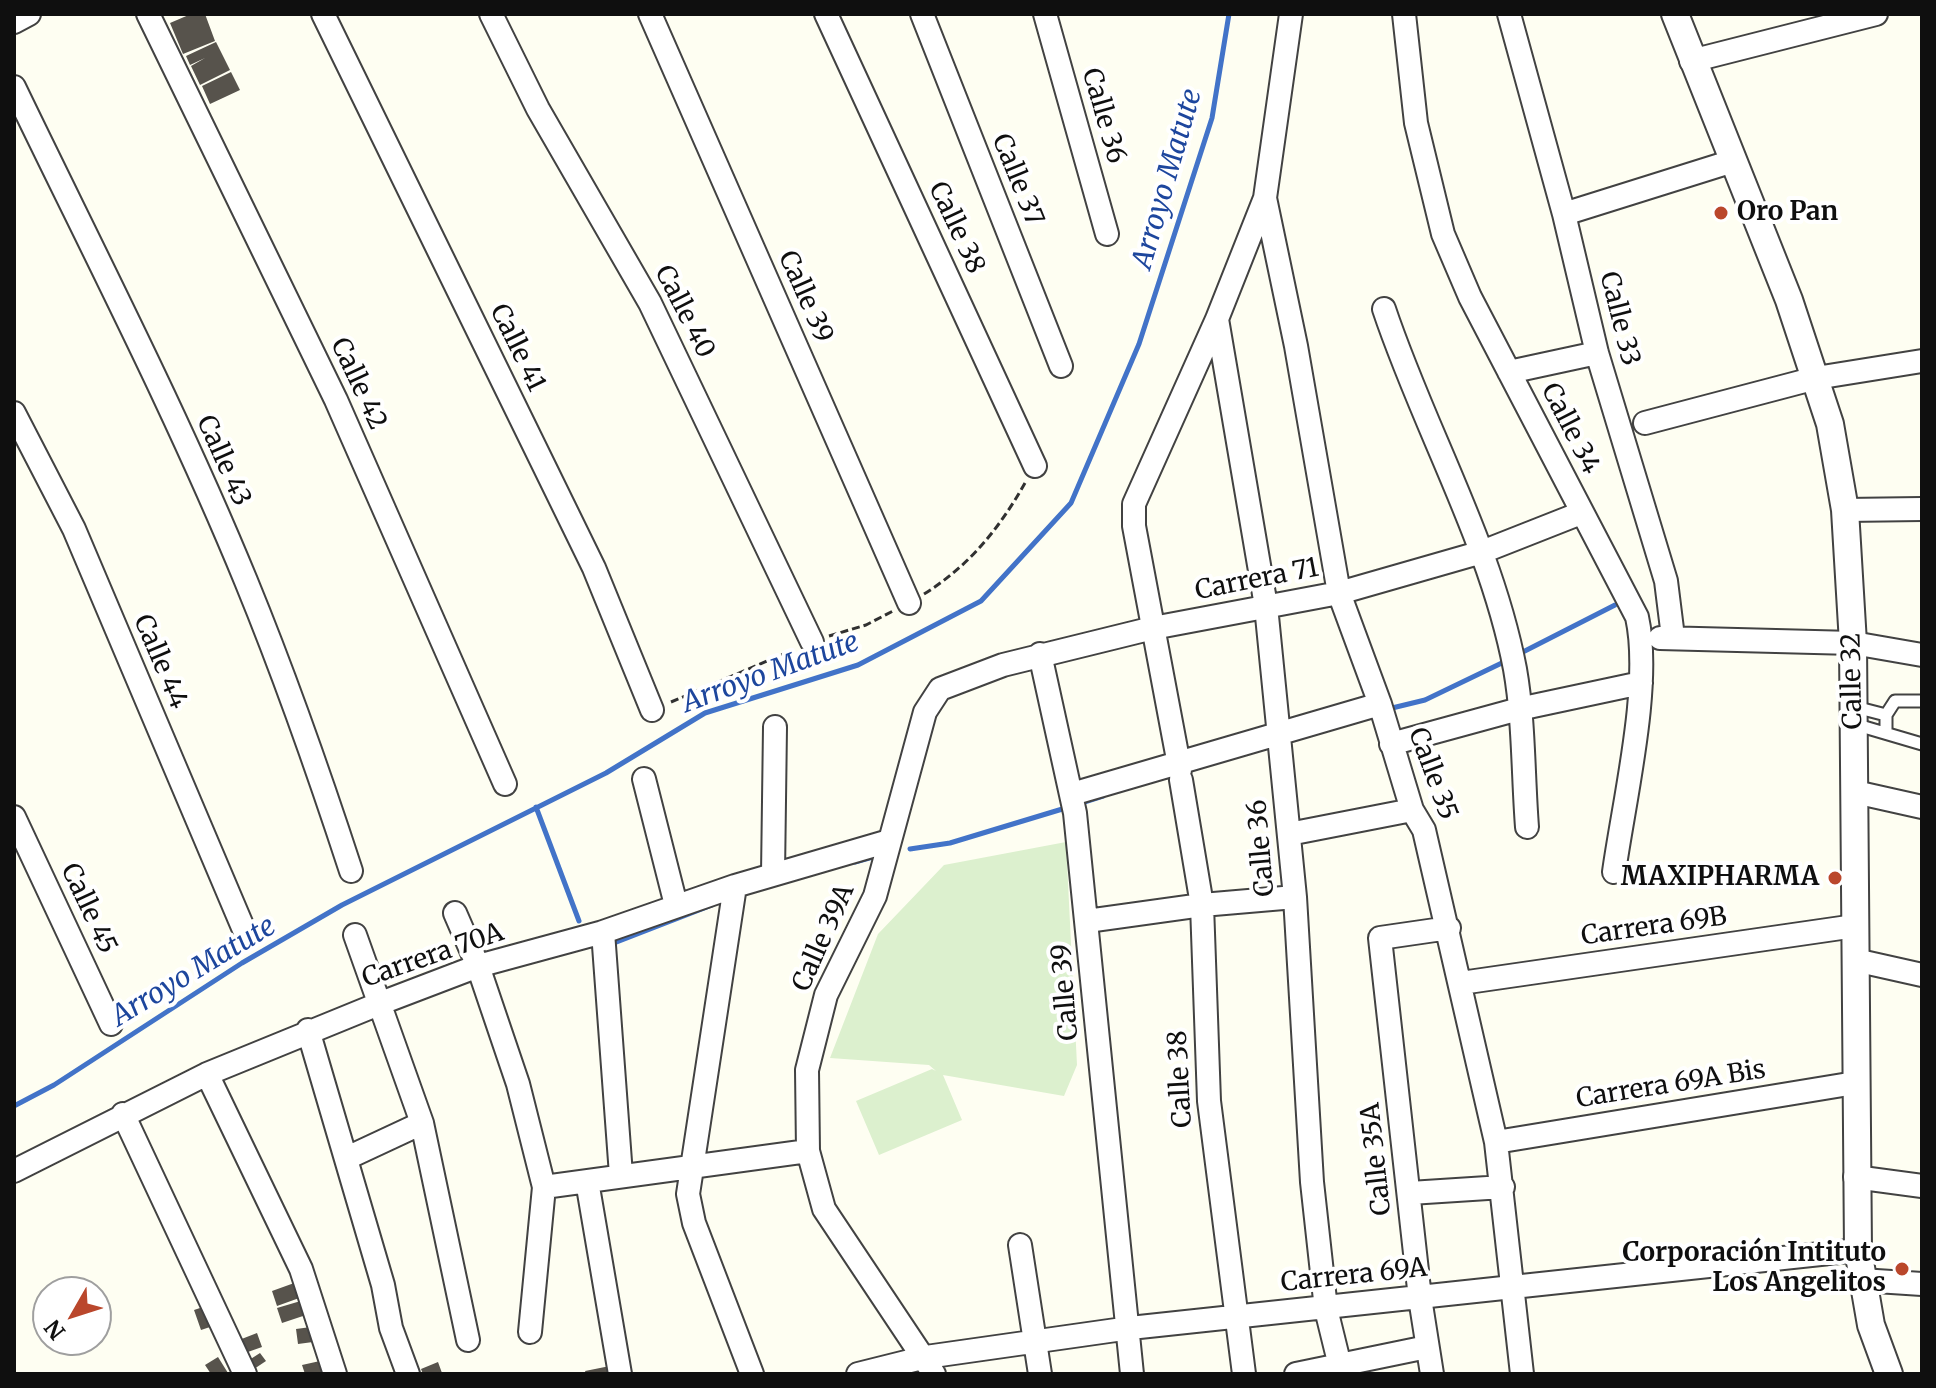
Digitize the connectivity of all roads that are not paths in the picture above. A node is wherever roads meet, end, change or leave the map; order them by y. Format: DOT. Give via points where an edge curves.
graph roads {
  1 [pos="29,14"];
  2 [pos="148,14"];
  3 [pos="323,14"];
  4 [pos="491,14"];
  5 [pos="650,14"];
  6 [pos="826,14"];
  7 [pos="922,14"];
  8 [pos="1045,14"];
  9 [pos="1291,14"];
  10 [pos="1404,14"];
  11 [pos="1509,14"];
  12 [pos="1675,14"];
  13 [pos="1876,14"];
  14 [pos="14,22"];
  15 [pos="1691,61"];
  16 [pos="14,87"];
  17 [pos="1733,161"];
  18 [pos="1265,198"];
  19 [pos="1564,214"];
  20 [pos="1107,234"];
  21 [pos="1384,309"];
  22 [pos="1217,319"];
  23 [pos="1597,353"];
  24 [pos="1922,361"];
  25 [pos="1061,366"];
  26 [pos="1509,372"];
  27 [pos="1816,378"];
  28 [pos="14,413"];
  29 [pos="1645,423"];
  30 [pos="1035,466"];
  31 [pos="1922,509"];
  32 [pos="1845,510"];
  33 [pos="1581,513"];
  34 [pos="1482,552"];
  35 [pos="1339,593"];
  36 [pos="909,603"];
  37 [pos="1266,606"];
  38 [pos="1153,628"];
  39 [pos="1673,637"];
  40 [pos="1642,639"];
  41 [pos="812,642"];
  42 [pos="1853,643"];
  43 [pos="1040,654"];
  44 [pos="1922,655"];
  45 [pos="1641,683"];
  46 [pos="940,689"];
  47 [pos="1922,701"];
  48 [pos="1519,709"];
  49 [pos="652,710"];
  50 [pos="1381,710"];
  51 [pos="1853,715"];
  52 [pos="1886,715"];
  53 [pos="775,727"];
  54 [pos="1886,733"];
  55 [pos="1280,739"];
  56 [pos="1391,744"];
  57 [pos="1922,744"];
  58 [pos="1180,772"];
  59 [pos="644,779"];
  60 [pos="505,784"];
  61 [pos="1855,792"];
  62 [pos="1073,802"];
  63 [pos="1922,807"];
  64 [pos="1412,810"];
  65 [pos="14,817"];
  66 [pos="1527,827"];
  67 [pos="1289,834"];
  68 [pos="889,841"];
  69 [pos="351,871"];
  70 [pos="1614,872"];
  71 [pos="773,874"];
  72 [pos="735,886"];
  73 [pos="1295,897"];
  74 [pos="676,905"];
  75 [pos="1202,905"];
  76 [pos="455,913"];
  77 [pos="1087,921"];
  78 [pos="1855,926"];
  79 [pos="1449,928"];
  80 [pos="603,932"];
  81 [pos="355,935"];
  82 [pos="247,937"];
  83 [pos="1855,960"];
  84 [pos="478,966"];
  85 [pos="1922,975"];
  86 [pos="1461,983"];
  87 [pos="381,1003"];
  88 [pos="111,1024"];
  89 [pos="308,1030"];
  90 [pos="207,1074"];
  91 [pos="1855,1083"];
  92 [pos="123,1114"];
  93 [pos="422,1123"];
  94 [pos="1496,1142"];
  95 [pos="808,1151"];
  96 [pos="347,1158"];
  97 [pos="693,1165"];
  98 [pos="14,1171"];
  99 [pos="621,1175"];
  100 [pos="1855,1177"];
  101 [pos="587,1181"];
  102 [pos="1922,1186"];
  103 [pos="544,1187"];
  104 [pos="1503,1187"];
  105 [pos="1410,1193"];
  106 [pos="1020,1245"];
  107 [pos="1858,1250"];
  108 [pos="1861,1280"];
  109 [pos="1922,1284"];
  110 [pos="1513,1287"];
  111 [pos="1420,1298"];
  112 [pos="1326,1309"];
  113 [pos="1235,1315"];
  114 [pos="1130,1328"];
  115 [pos="530,1332"];
  116 [pos="468,1340"];
  117 [pos="1037,1343"];
  118 [pos="1427,1347"];
  119 [pos="930,1366"];
  120 [pos="1342,1369"];
  121 [pos="404,1373"];
  122 [pos="245,1374"];
  123 [pos="335,1374"];
  124 [pos="620,1374"];
  125 [pos="752,1374"];
  126 [pos="858,1374"];
  127 [pos="1040,1374"];
  128 [pos="1132,1374"];
  129 [pos="1244,1374"];
  130 [pos="1296,1374"];
  131 [pos="1432,1374"];
  132 [pos="1522,1374"];
  133 [pos="1889,1374"];
  1 -- 14 [label="street"];
  2 -- 60 [label="street, Calle 42" via="336,400"];
  3 -- 49 [label="street, Calle 41" via="594,568"];
  4 -- 41 [label="street, Calle 40" via="538,109 650,303"];
  5 -- 36 [label="street, Calle 39"];
  6 -- 30 [label="street, Calle 38"];
  7 -- 25 [label="street, Calle 37"];
  8 -- 20 [label="street, Calle 36"];
  9 -- 18 [label="street"];
  10 -- 26 [label="street, Calle 34" via="1416,123 1443,234"];
  11 -- 19 [label="street, Calle 33"];
  12 -- 15 [label="street, Calle 32"];
  13 -- 15 [label="street"];
  15 -- 17 [label="street, Calle 32"];
  16 -- 69 [label="street, Calle 43" via="181,433 245,579 305,731"];
  17 -- 19 [label="street"];
  17 -- 27 [label="street, Calle 32"];
  18 -- 22 [label="street"];
  18 -- 35 [label="street, Calle 35"];
  19 -- 23 [label="street, Calle 33"];
  21 -- 34 [label="street"];
  22 -- 37 [label="street, Calle 36"];
  22 -- 38 [label="street, Calle 38" via="1134,504"];
  23 -- 26 [label="street"];
  23 -- 39 [label="street, Calle 33" via="1666,581"];
  24 -- 27 [label="street"];
  26 -- 33 [label="street, Calle 34"];
  27 -- 29 [label="street"];
  27 -- 32 [label="street, Calle 32"];
  28 -- 82 [label="street, Calle 44" via="74,529"];
  31 -- 32 [label="street"];
  32 -- 42 [label="street, Calle 32"];
  33 -- 34 [label="street, Carrera 71"];
  33 -- 40 [label="street, Calle 34" via="1626,594"];
  34 -- 35 [label="street, Carrera 71"];
  34 -- 48 [label="street" via="1513,662"];
  35 -- 37 [label="street, Carrera 71"];
  35 -- 50 [label="street, Calle 35"];
  37 -- 38 [label="street, Carrera 71"];
  37 -- 55 [label="street, Calle 36"];
  38 -- 43 [label="street, Carrera 71"];
  38 -- 58 [label="street, Calle 38"];
  39 -- 40 [label="street"];
  39 -- 42 [label="street"];
  40 -- 45 [label="street, Calle 34"];
  42 -- 44 [label="street"];
  42 -- 51 [label="street, Calle 32"];
  43 -- 46 [label="street, Carrera 71"];
  43 -- 62 [label="street, Calle 39"];
  45 -- 48 [label="street"];
  45 -- 70 [label="street, Calle 34"];
  46 -- 68 [label="street, Calle 39A" via="925,712"];
  47 -- 52 [label="lane" via="1895,701"];
  48 -- 56 [label="street"];
  48 -- 66 [label="street"];
  50 -- 55 [label="street"];
  50 -- 56 [label="street, Calle 35"];
  51 -- 52 [label="lane"];
  51 -- 54 [label="lane"];
  51 -- 61 [label="street, Calle 32"];
  52 -- 54 [label="lane"];
  53 -- 71 [label="street"];
  54 -- 57 [label="lane"];
  55 -- 58 [label="street"];
  55 -- 67 [label="street, Calle 36"];
  56 -- 64 [label="street, Calle 35"];
  58 -- 62 [label="street"];
  58 -- 75 [label="street, Calle 38"];
  59 -- 74 [label="street"];
  61 -- 63 [label="street"];
  61 -- 78 [label="street, Calle 32"];
  62 -- 77 [label="street, Calle 39"];
  64 -- 67 [label="street"];
  64 -- 79 [label="street, Calle 35" via="1424,830"];
  65 -- 88 [label="street, Calle 45"];
  67 -- 73 [label="street, Calle 36"];
  68 -- 71 [label="street, Carrera 70A"];
  68 -- 95 [label="street, Calle 39A" via="875,896 826,995 807,1070"];
  71 -- 72 [label="street, Carrera 70A"];
  72 -- 74 [label="street, Carrera 70A"];
  72 -- 97 [label="street"];
  73 -- 75 [label="street"];
  73 -- 112 [label="street, Calle 36" via="1312,1182"];
  74 -- 80 [label="street, Carrera 70A"];
  75 -- 77 [label="street"];
  75 -- 113 [label="street, Calle 38" via="1209,1101"];
  76 -- 84 [label="street"];
  77 -- 114 [label="street, Calle 39"];
  78 -- 83 [label="street, Calle 32"];
  78 -- 86 [label="street, Carrera 69B"];
  79 -- 86 [label="street, Calle 35"];
  79 -- 105 [label="street, Calle 35A" via="1380,938"];
  80 -- 84 [label="street, Carrera 70A"];
  80 -- 99 [label="street"];
  81 -- 87 [label="street"];
  83 -- 85 [label="street"];
  83 -- 91 [label="street, Calle 32"];
  84 -- 87 [label="street, Carrera 70A"];
  84 -- 103 [label="street" via="518,1084"];
  86 -- 94 [label="street, Calle 35"];
  87 -- 89 [label="street, Carrera 70A"];
  87 -- 93 [label="street"];
  89 -- 90 [label="street, Carrera 70A"];
  89 -- 96 [label="street"];
  90 -- 92 [label="street, Carrera 70A"];
  90 -- 123 [label="street" via="301,1269"];
  91 -- 94 [label="street, Carrera 69A Bis"];
  91 -- 100 [label="street, Calle 32"];
  92 -- 98 [label="street, Carrera 70A"];
  92 -- 122 [label="street"];
  93 -- 96 [label="street"];
  93 -- 116 [label="street"];
  94 -- 104 [label="street, Calle 35"];
  95 -- 97 [label="street"];
  95 -- 119 [label="street, Calle 39A" via="824,1209"];
  96 -- 121 [label="street"];
  97 -- 99 [label="street"];
  97 -- 125 [label="street" via="688,1194 694,1223"];
  99 -- 101 [label="street"];
  100 -- 102 [label="street"];
  100 -- 107 [label="street, Calle 32"];
  101 -- 103 [label="street"];
  101 -- 124 [label="street"];
  103 -- 115 [label="street"];
  104 -- 105 [label="street"];
  104 -- 110 [label="street, Calle 35"];
  105 -- 111 [label="street, Calle 35A"];
  106 -- 117 [label="street"];
  107 -- 108 [label="street, Calle 32"];
  107 -- 110 [label="street, Carrera 69A"];
  108 -- 109 [label="street"];
  108 -- 133 [label="street, Calle 32"];
  110 -- 111 [label="street, Carrera 69A"];
  110 -- 132 [label="street, Calle 35"];
  111 -- 112 [label="street, Carrera 69A"];
  111 -- 118 [label="street, Calle 35A"];
  112 -- 113 [label="street, Carrera 69A"];
  112 -- 120 [label="street, Calle 36"];
  113 -- 114 [label="street, Carrera 69A"];
  113 -- 129 [label="street, Calle 38"];
  114 -- 117 [label="street, Carrera 69A"];
  114 -- 128 [label="street, Calle 39"];
  117 -- 119 [label="street, Carrera 69A"];
  117 -- 127 [label="street"];
  118 -- 120 [label="street"];
  118 -- 131 [label="street, Calle 35A"];
  119 -- 126 [label="street, Carrera 69A"];
  120 -- 130 [label="street"];
}
